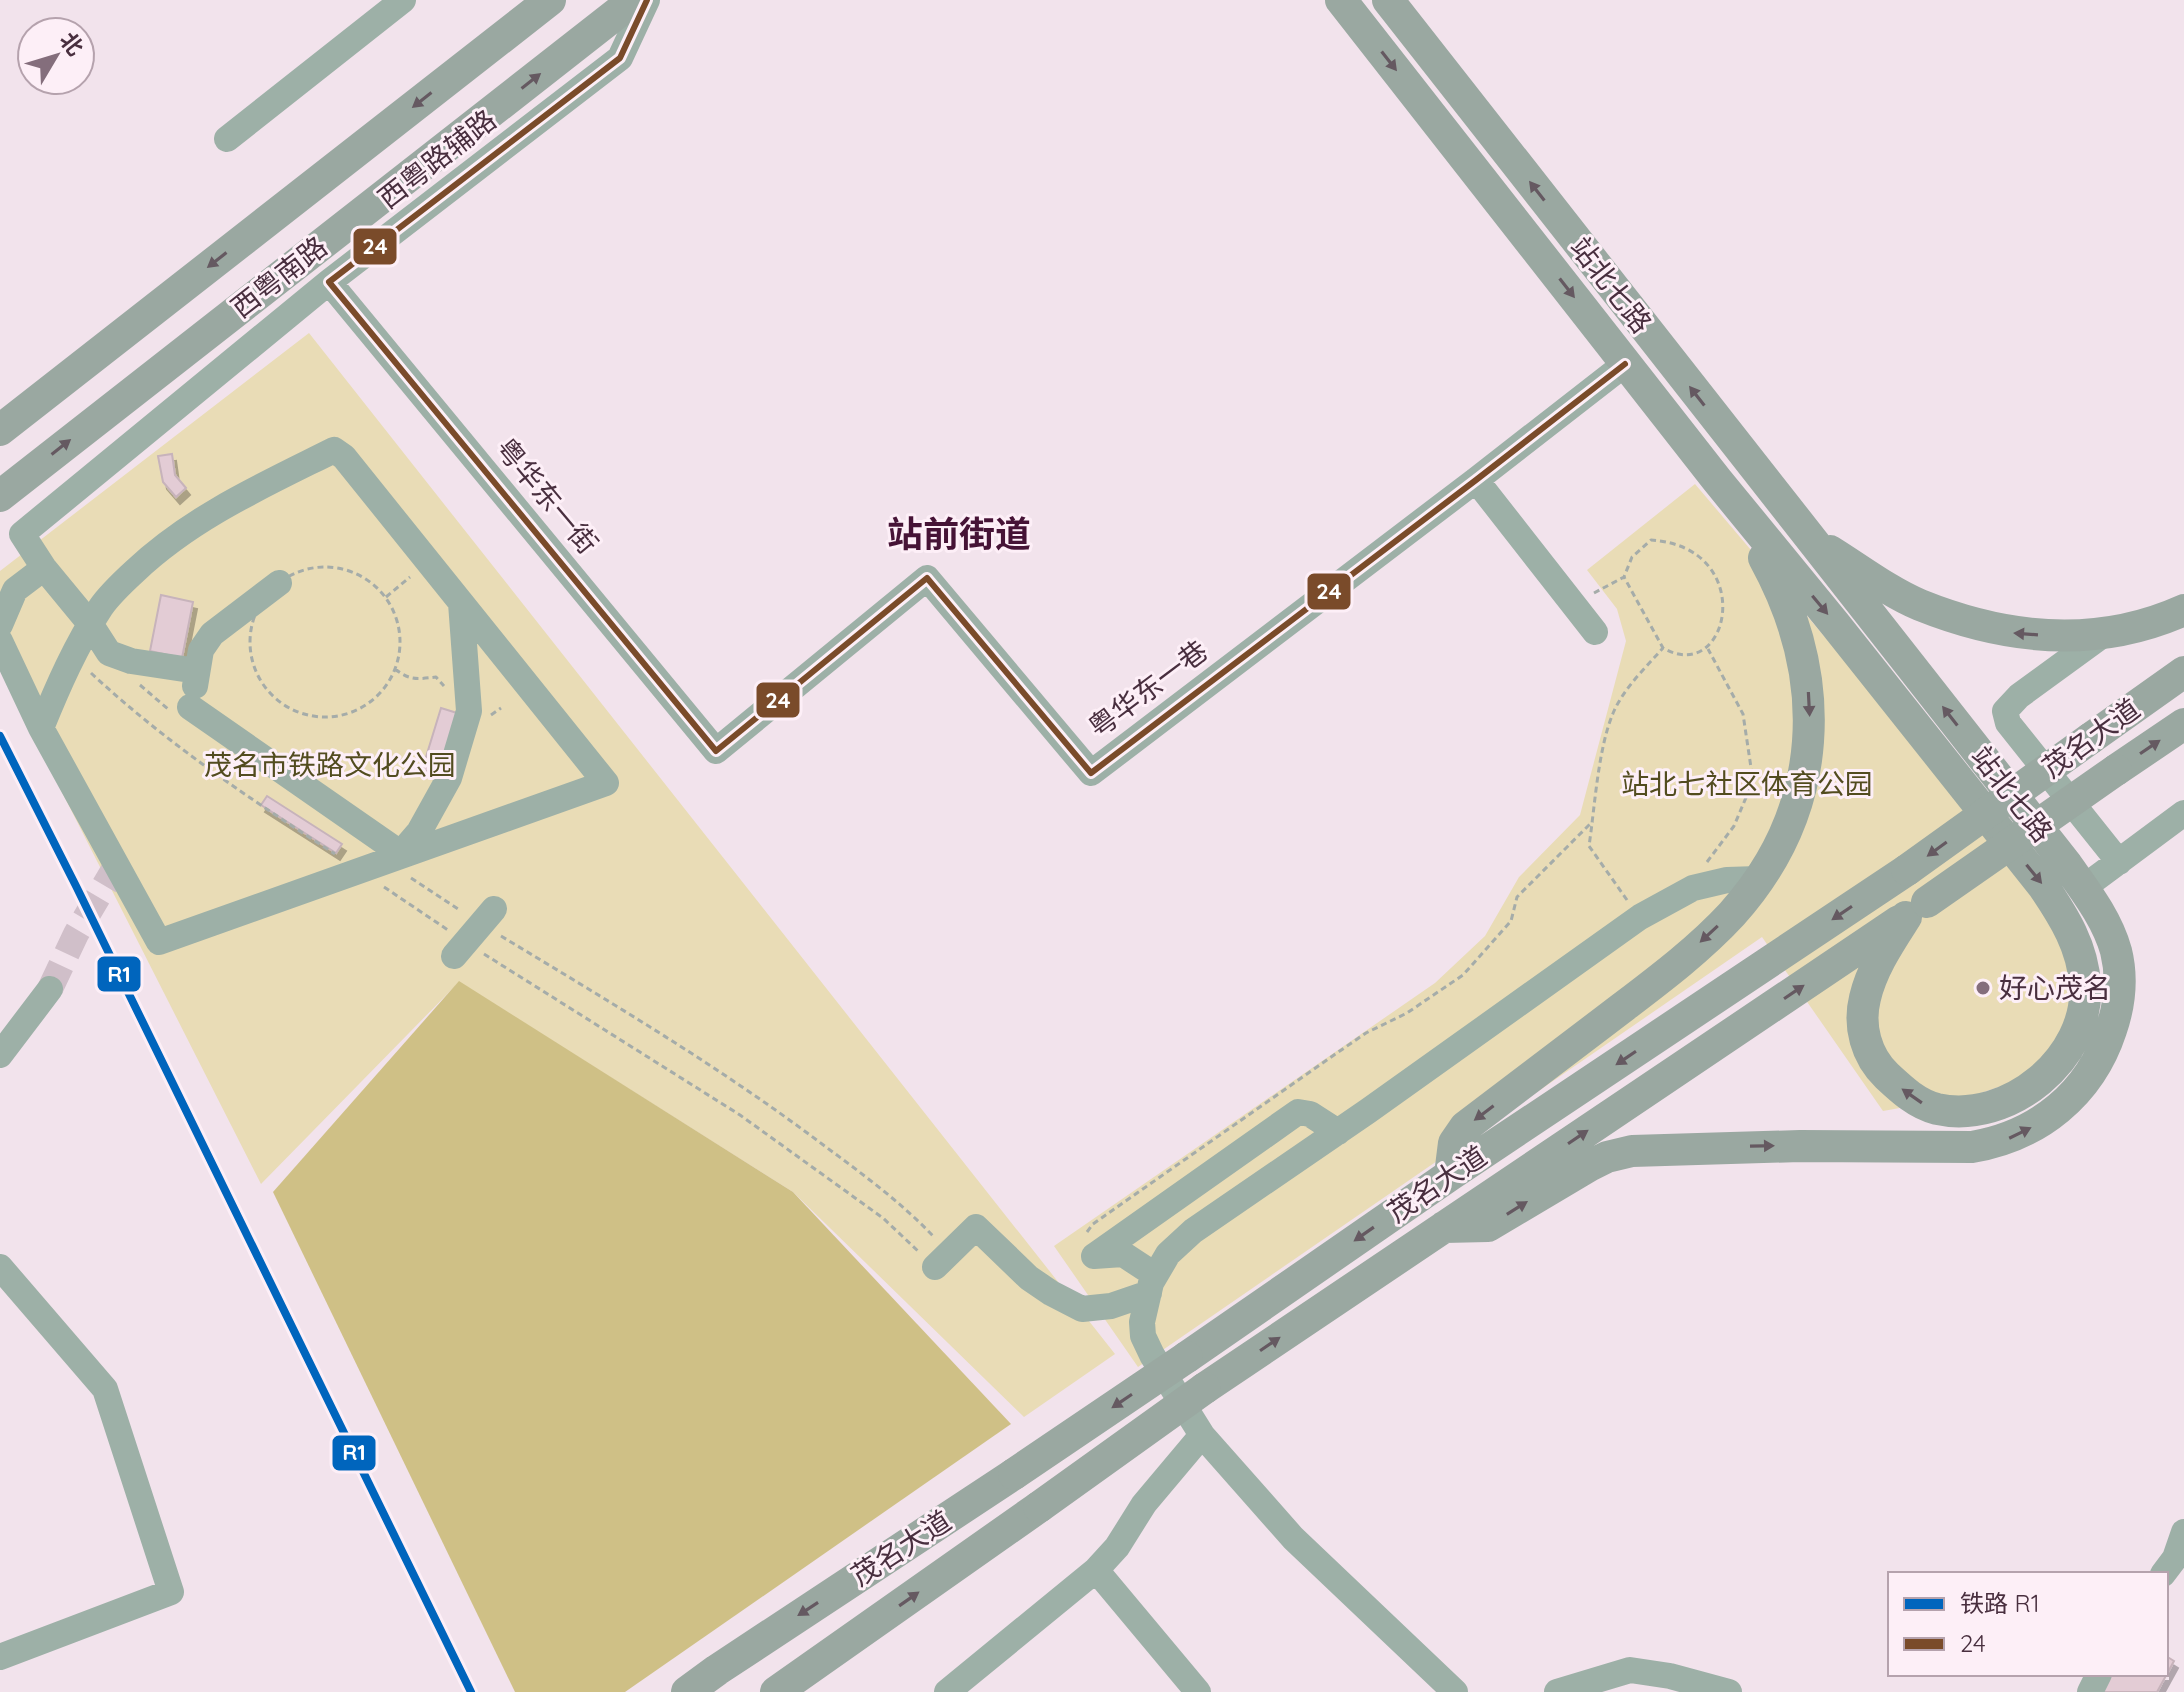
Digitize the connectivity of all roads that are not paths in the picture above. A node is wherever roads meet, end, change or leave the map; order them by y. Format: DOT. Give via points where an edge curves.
graph roads {
  1 [pos="403,0"];
  2 [pos="550,0"];
  3 [pos="634,0"];
  4 [pos="647,0"];
  5 [pos="1388,0"];
  6 [pos="1345,1"];
  7 [pos="227,139"];
  8 [pos="1562,222"];
  9 [pos="1533,245"];
  10 [pos="329,282"];
  11 [pos="1625,364"];
  12 [pos="0,430"];
  13 [pos="1476,480"];
  14 [pos="1717,480"];
  15 [pos="0,496"];
  16 [pos="1810,538"];
  17 [pos="44,568"];
  18 [pos="279,583"];
  19 [pos="461,603"];
  20 [pos="2184,610"];
  21 [pos="0,625"];
  22 [pos="91,625"];
  23 [pos="1595,632"];
  24 [pos="2104,634"];
  25 [pos="0,641"];
  26 [pos="197,671"];
  27 [pos="2184,672"];
  28 [pos="2184,724"];
  29 [pos="41,728"];
  30 [pos="716,751"];
  31 [pos="2184,813"];
  32 [pos="397,857"];
  33 [pos="2119,862"];
  34 [pos="1758,879"];
  35 [pos="2083,888"];
  36 [pos="1916,909"];
  37 [pos="50,989"];
  38 [pos="0,1055"];
  39 [pos="1338,1132"];
  40 [pos="1450,1175"];
  41 [pos="1444,1227"];
  42 [pos="943,1261"];
  43 [pos="0,1267"];
  44 [pos="1152,1284"];
  45 [pos="1202,1435"];
  46 [pos="2184,1532"];
  47 [pos="1096,1570"];
  48 [pos="2164,1572"];
  49 [pos="0,1657"];
  50 [pos="687,1692"];
  51 [pos="776,1692"];
  52 [pos="947,1692"];
  53 [pos="1198,1692"];
  54 [pos="1455,1692"];
  55 [pos="1557,1692"];
  56 [pos="1729,1692"];
  1 -- 7 [label="street"];
  2 -- 12 [label="main road, 西粤南路, one-way"];
  15 -- 3 [label="main road, 西粤南路, one-way"];
  4 -- 10 [label="street, 西粤路辅路" via="620,58"];
  8 -- 5 [label="main road, 站北七路, one-way"];
  6 -- 9 [label="main road, 站北七路, one-way"];
  8 -- 9 [label="main road"];
  16 -- 8 [label="main road, 站北七路, one-way"];
  9 -- 11 [label="main road, 站北七路, one-way"];
  10 -- 17 [label="street, 西粤路辅路" via="22,534"];
  10 -- 30 [label="street, 粤华东一街"];
  11 -- 13 [label="street, 粤华东一巷"];
  11 -- 14 [label="main road, 站北七路"];
  13 -- 23 [label="street"];
  13 -- 30 [label="street, 粤华东一巷" via="1091,773 927,578"];
  14 -- 34 [label="main road, one-way" via="1788,608 1810,702 1803,783 1787,827"];
  14 -- 36 [label="main road, 站北七路, one-way" via="2043,886 2071,931 2083,966 2085,1003 2074,1039 2051,1070 2027,1090 1989,1106 1952,1111 1923,1104 1879,1068 1863,1030 1865,996 1874,972"];
  24 -- 16 [label="main road, one-way" via="2016,634 1969,622 1918,604"];
  35 -- 16 [label="main road, 站北七路, one-way"];
  17 -- 21 [label="street" via="15,590"];
  17 -- 22 [label="street"];
  18 -- 26 [label="street" via="212,634 201,650"];
  19 -- 22 [label="street" via="334,450 176,536 121,584"];
  19 -- 32 [label="street" via="479,713 442,792"];
  19 -- 32 [label="street" via="606,783"];
  20 -- 24 [label="main road"];
  22 -- 26 [label="street" via="109,653"];
  22 -- 29 [label="street"];
  24 -- 33 [label="street" via="2005,711 2008,723"];
  25 -- 29 [label="street"];
  26 -- 32 [label="street" via="191,717"];
  27 -- 40 [label="main road, 茂名大道, one-way, bridge" via="1907,870"];
  36 -- 28 [label="main road, 茂名大道, one-way, bridge"];
  29 -- 32 [label="street" via="159,942"];
  31 -- 33 [label="street"];
  33 -- 35 [label="street"];
  34 -- 39 [label="street" via="1693,888 1640,917"];
  34 -- 40 [label="main road, one-way" via="1731,914 1654,984 1465,1127 1454,1143"];
  41 -- 35 [label="main road, 站北七路, one-way" via="1488,1226 1589,1166 1632,1151 1972,1147 2018,1135 2080,1089 2097,1067 2119,1007 2116,951"];
  41 -- 36 [label="main road, 茂名大道, one-way"];
  37 -- 38 [label="street"];
  39 -- 44 [label="street" via="1184,1239 1168,1254"];
  39 -- 44 [label="street" via="1298,1112 1094,1256 1123,1254"];
  40 -- 50 [label="main road, 茂名大道, one-way, bridge"];
  51 -- 41 [label="main road, 茂名大道, one-way, bridge" via="1205,1388"];
  42 -- 44 [label="street" via="976,1227 1029,1278 1082,1309 1111,1306"];
  43 -- 49 [label="street" via="105,1389 171,1592"];
  44 -- 45 [label="street" via="1143,1336"];
  45 -- 47 [label="street"];
  45 -- 54 [label="street" via="1293,1538"];
  46 -- 48 [label="street"];
  47 -- 52 [label="street"];
  47 -- 53 [label="street"];
  55 -- 56 [label="street" via="1630,1670"];
}
